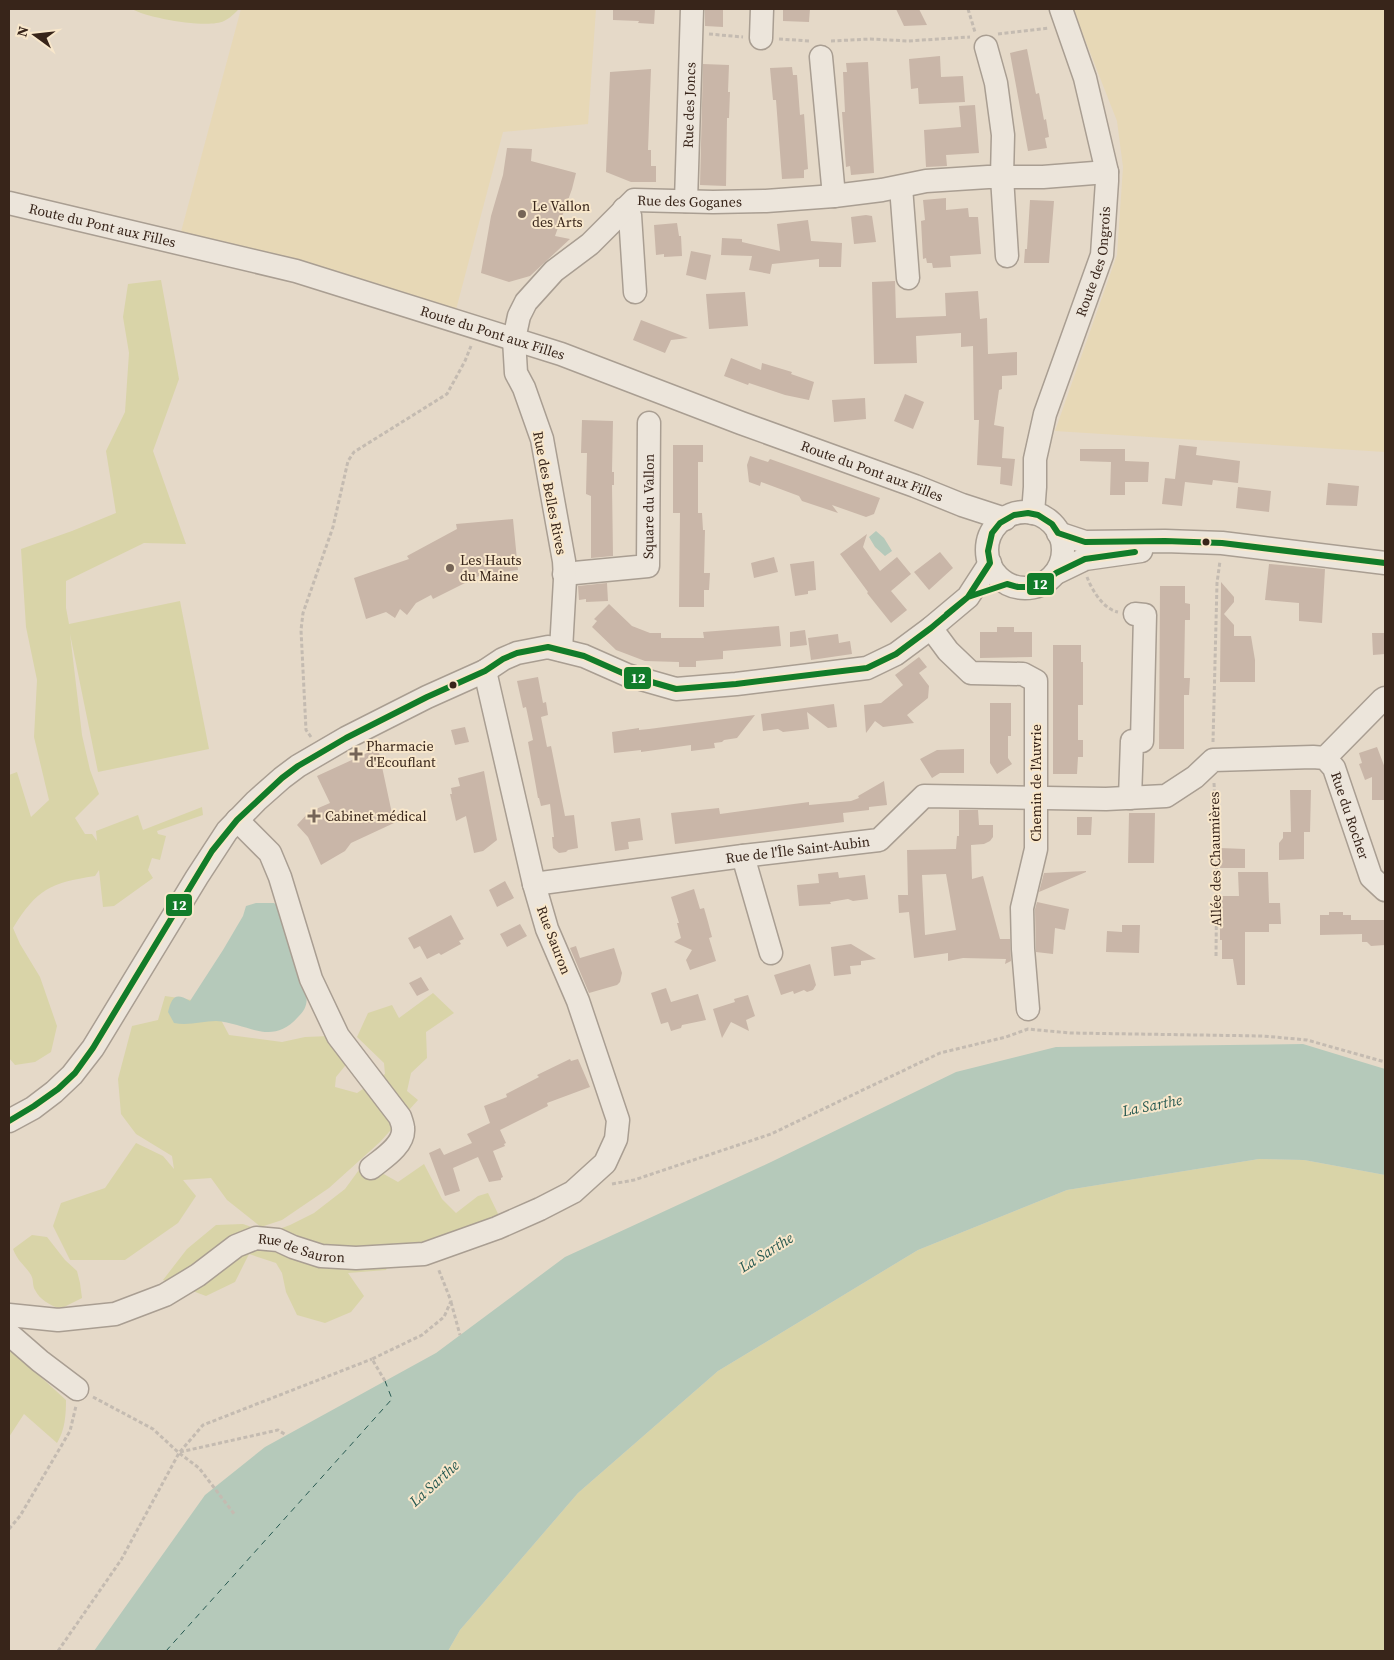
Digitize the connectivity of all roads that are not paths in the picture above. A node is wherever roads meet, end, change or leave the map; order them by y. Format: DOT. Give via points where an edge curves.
graph roads {
  1 [pos="692,9"];
  2 [pos="762,9"];
  3 [pos="1063,13"];
  4 [pos="761,38"];
  5 [pos="990,41"];
  6 [pos="823,47"];
  7 [pos="1107,172"];
  8 [pos="1002,178"];
  9 [pos="901,187"];
  10 [pos="834,196"];
  11 [pos="686,201"];
  12 [pos="9,203"];
  13 [pos="624,209"];
  14 [pos="1007,256"];
  15 [pos="908,278"];
  16 [pos="635,292"];
  17 [pos="526,302"];
  18 [pos="514,339"];
  19 [pos="649,423"];
  20 [pos="962,505"];
  21 [pos="1033,514"];
  22 [pos="1005,519"];
  23 [pos="1058,532"];
  24 [pos="990,539"];
  25 [pos="1194,542"];
  26 [pos="990,563"];
  27 [pos="1385,563"];
  28 [pos="1056,573"];
  29 [pos="564,574"];
  30 [pos="1007,584"];
  31 [pos="968,596"];
  32 [pos="1135,614"];
  33 [pos="932,628"];
  34 [pos="561,650"];
  35 [pos="485,671"];
  36 [pos="1385,698"];
  37 [pos="1325,758"];
  38 [pos="1213,760"];
  39 [pos="1036,797"];
  40 [pos="1130,798"];
  41 [pos="237,820"];
  42 [pos="743,856"];
  43 [pos="534,884"];
  44 [pos="1385,890"];
  45 [pos="771,953"];
  46 [pos="1028,1009"];
  47 [pos="9,1121"];
  48 [pos="372,1168"];
  49 [pos="574,1192"];
  50 [pos="9,1315"];
  51 [pos="9,1334"];
  52 [pos="77,1389"];
  1 -- 11 [label="street, Rue des Joncs"];
  2 -- 4 [label="street"];
  3 -- 7 [label="street, Route des Ongrois" via="1085,78"];
  5 -- 8 [label="street" via="1003,135"];
  6 -- 10 [label="street"];
  7 -- 8 [label="street, Rue des Goganes"];
  7 -- 21 [label="street, Route des Ongrois" via="1102,255 1045,414 1035,459"];
  8 -- 9 [label="street, Rue des Goganes" via="926,182"];
  8 -- 14 [label="street"];
  9 -- 10 [label="street, Rue des Goganes"];
  9 -- 15 [label="street"];
  10 -- 11 [label="street, Rue des Goganes" via="766,201"];
  11 -- 13 [label="street, Rue des Goganes" via="634,200"];
  12 -- 18 [label="street, Route du Pont aux Filles" via="296,271"];
  13 -- 16 [label="street" via="630,215"];
  13 -- 17 [label="street, Rue des Goganes" via="590,244 554,271"];
  17 -- 18 [label="street, Rue des Belles Rives"];
  18 -- 20 [label="street, Route du Pont aux Filles"];
  18 -- 29 [label="street, Rue des Belles Rives" via="516,373 542,439"];
  19 -- 29 [label="street, Square du Vallon" via="648,566"];
  20 -- 22 [label="street, Route du Pont aux Filles"];
  20 -- 24 [label="street, Route du Pont aux Filles"];
  21 -- 22 [label="street" via="1018,514"];
  21 -- 23 [label="street" via="1048,520"];
  22 -- 24 [label="street"];
  23 -- 25 [label="street" via="1085,542"];
  23 -- 28 [label="street" via="1063,551"];
  24 -- 26 [label="street"];
  25 -- 27 [label="street"];
  25 -- 28 [label="street" via="1085,559"];
  26 -- 30 [label="street"];
  26 -- 31 [label="street"];
  28 -- 30 [label="street" via="1033,587"];
  29 -- 34 [label="street, Rue des Belles Rives"];
  30 -- 31 [label="street"];
  31 -- 33 [label="street"];
  32 -- 40 [label="street" via="1145,615 1142,741 1132,741"];
  33 -- 34 [label="street" via="896,654 867,668 676,689"];
  33 -- 39 [label="street, Chemin de l'Auvrie" via="948,651 971,673 1023,674 1036,681"];
  34 -- 35 [label="street" via="548,647 517,653"];
  35 -- 41 [label="street" via="346,738 298,766"];
  35 -- 43 [label="street, Rue Sauron"];
  36 -- 37 [label="street"];
  37 -- 38 [label="street, Rue du Rocher"];
  37 -- 44 [label="street, Rue du Rocher" via="1334,768 1371,877"];
  38 -- 40 [label="street, Rue de l'Île Saint-Aubin" via="1195,777 1166,796"];
  39 -- 40 [label="street, Rue de l'Île Saint-Aubin"];
  39 -- 42 [label="street, Rue de l'Île Saint-Aubin" via="924,796 878,840"];
  39 -- 46 [label="street, Chemin de l'Auvrie" via="1036,849 1022,908"];
  41 -- 47 [label="street" via="212,852 93,1048 72,1076 33,1108"];
  41 -- 48 [label="street" via="270,853 311,979 338,1036 400,1117 404,1130 401,1140"];
  42 -- 43 [label="street, Rue de l'Île Saint-Aubin"];
  42 -- 45 [label="street"];
  43 -- 49 [label="street, Rue Sauron" via="547,930 578,1001 618,1120 616,1139 605,1163"];
  49 -- 50 [label="street, Rue de Sauron" via="497,1228 424,1254 356,1258 320,1256 278,1240 256,1238 236,1246 165,1295 115,1314 58,1320"];
  51 -- 52 [label="street"];
}
